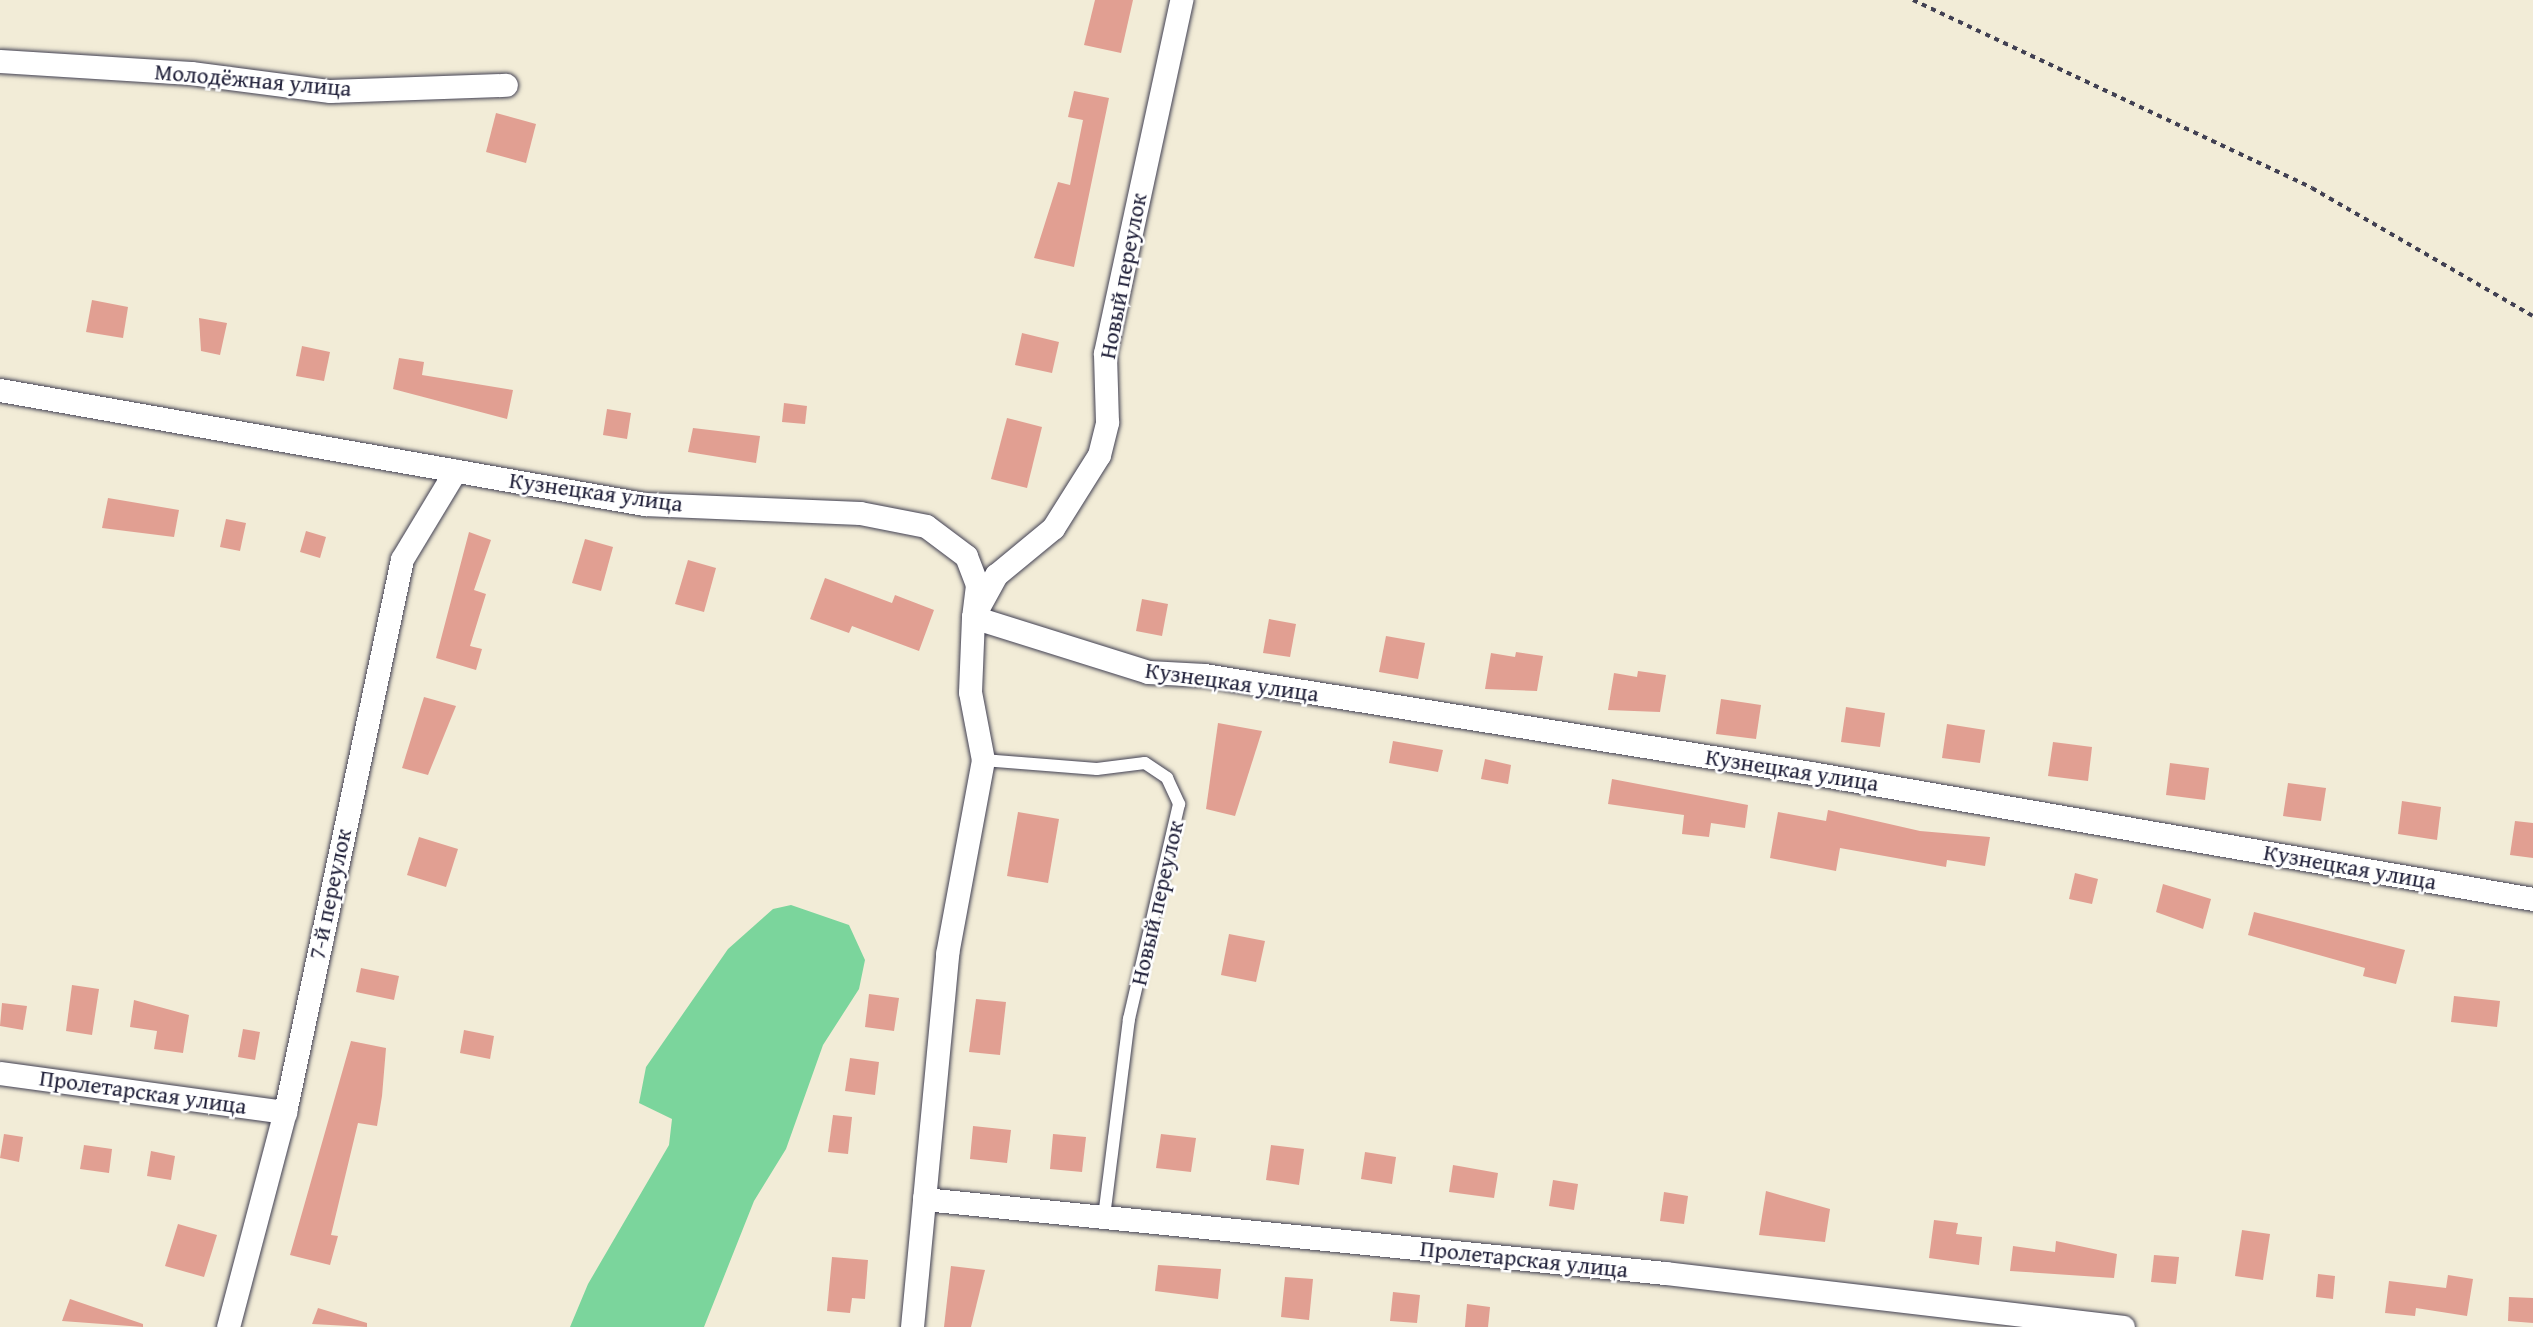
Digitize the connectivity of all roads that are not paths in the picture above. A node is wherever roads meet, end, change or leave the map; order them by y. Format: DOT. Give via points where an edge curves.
graph roads {
  1 [pos="1181,0"];
  2 [pos="0,61"];
  3 [pos="506,85"];
  4 [pos="0,390"];
  5 [pos="454,471"];
  6 [pos="973,617"];
  7 [pos="983,760"];
  8 [pos="2533,899"];
  9 [pos="0,1073"];
  10 [pos="285,1112"];
  11 [pos="924,1199"];
  12 [pos="1104,1218"];
  13 [pos="228,1327"];
  14 [pos="912,1327"];
  15 [pos="2123,1327"];
  1 -- 6 [label="street, Новый переулок" via="1105,353 1107,422 1099,455 1053,528 996,575"];
  2 -- 3 [label="street, Молодёжная улица" via="191,73 330,91"];
  4 -- 5 [label="street, Кузнецкая улица"];
  5 -- 6 [label="street, Кузнецкая улица" via="644,504 860,513 926,526 966,556 977,585"];
  5 -- 10 [label="street, 7-й переулок" via="402,559"];
  6 -- 7 [label="street, Новый переулок" via="970,692"];
  6 -- 8 [label="street, Кузнецкая улица" via="1148,672 1204,675 1797,770"];
  7 -- 11 [label="street, Новый переулок" via="947,954"];
  7 -- 12 [label="lane, Новый переулок" via="1097,769 1145,763 1167,778 1179,804 1129,1019"];
  9 -- 10 [label="street, Пролетарская улица"];
  10 -- 13 [label="street, 7-й переулок"];
  11 -- 12 [label="street, Пролетарская улица"];
  11 -- 14 [label="street, Новый переулок"];
  12 -- 15 [label="street, Пролетарская улица" via="1665,1273"];
}
